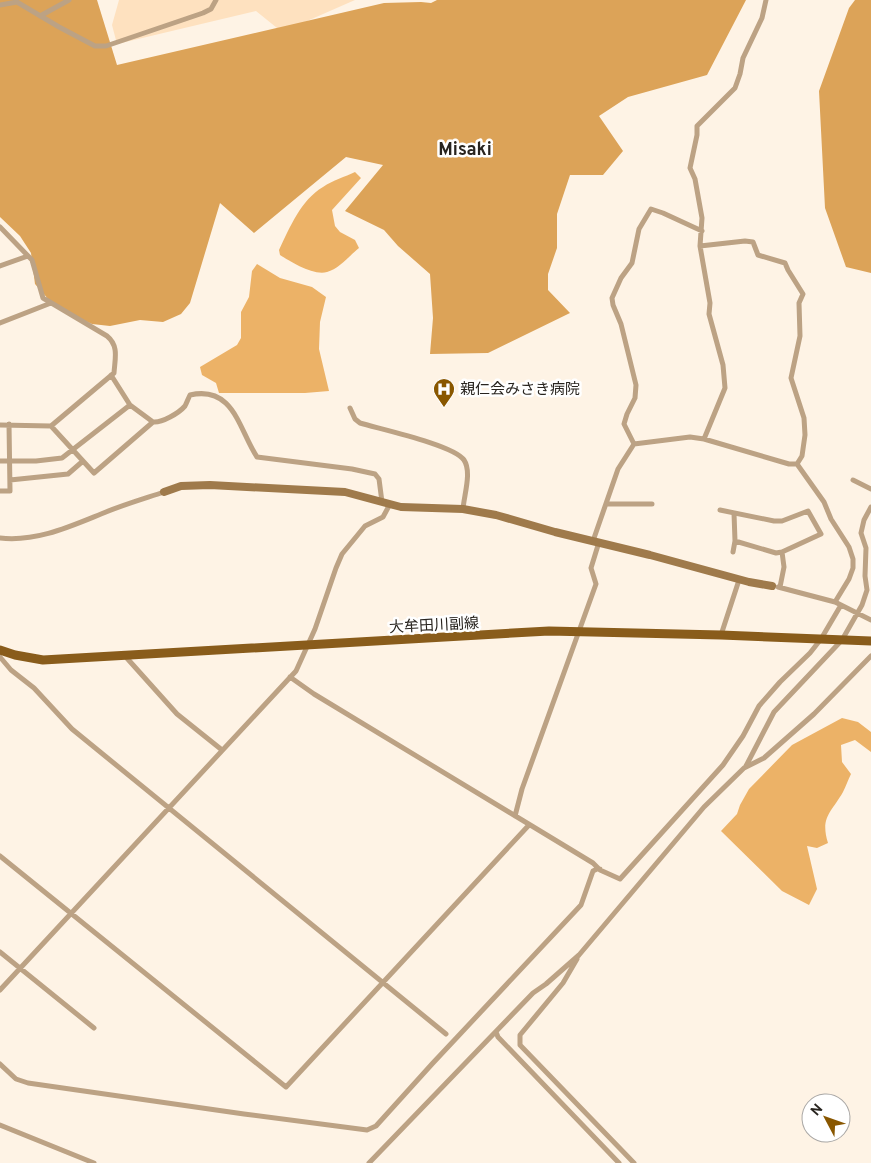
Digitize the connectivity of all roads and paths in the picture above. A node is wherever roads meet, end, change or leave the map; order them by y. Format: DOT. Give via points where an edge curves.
graph roads {
  1 [pos="69,0"];
  2 [pos="216,0"];
  3 [pos="766,0"];
  4 [pos="0,5"];
  5 [pos="40,16"];
  6 [pos="0,227"];
  7 [pos="702,231"];
  8 [pos="700,246"];
  9 [pos="28,256"];
  10 [pos="0,266"];
  11 [pos="51,303"];
  12 [pos="0,323"];
  13 [pos="111,375"];
  14 [pos="130,405"];
  15 [pos="350,408"];
  16 [pos="153,422"];
  17 [pos="9,424"];
  18 [pos="0,425"];
  19 [pos="51,426"];
  20 [pos="704,439"];
  21 [pos="634,444"];
  22 [pos="73,450"];
  23 [pos="0,461"];
  24 [pos="9,461"];
  25 [pos="83,461"];
  26 [pos="797,464"];
  27 [pos="10,480"];
  28 [pos="853,480"];
  29 [pos="871,489"];
  30 [pos="0,491"];
  31 [pos="164,492"];
  32 [pos="386,503"];
  33 [pos="606,504"];
  34 [pos="652,504"];
  35 [pos="871,507"];
  36 [pos="463,509"];
  37 [pos="720,510"];
  38 [pos="734,513"];
  39 [pos="0,538"];
  40 [pos="735,541"];
  41 [pos="596,542"];
  42 [pos="733,552"];
  43 [pos="782,552"];
  44 [pos="739,580"];
  45 [pos="776,587"];
  46 [pos="869,591"];
  47 [pos="835,602"];
  48 [pos="841,605"];
  49 [pos="856,613"];
  50 [pos="871,620"];
  51 [pos="579,631"];
  52 [pos="721,635"];
  53 [pos="823,639"];
  54 [pos="840,640"];
  55 [pos="871,641"];
  56 [pos="309,646"];
  57 [pos="0,650"];
  58 [pos="125,656"];
  59 [pos="871,656"];
  60 [pos="0,657"];
  61 [pos="290,677"];
  62 [pos="222,750"];
  63 [pos="744,768"];
  64 [pos="168,808"];
  65 [pos="515,816"];
  66 [pos="529,825"];
  67 [pos="0,856"];
  68 [pos="600,870"];
  69 [pos="71,914"];
  70 [pos="0,952"];
  71 [pos="579,955"];
  72 [pos="20,968"];
  73 [pos="384,983"];
  74 [pos="0,990"];
  75 [pos="94,1028"];
  76 [pos="496,1032"];
  77 [pos="446,1034"];
  78 [pos="0,1064"];
  79 [pos="0,1125"];
  80 [pos="94,1163"];
  81 [pos="369,1163"];
  82 [pos="619,1163"];
  83 [pos="634,1163"];
  1 -- 5 [label="street"];
  2 -- 5 [label="street" via="202,13 106,46 95,46"];
  3 -- 7 [label="street" via="735,88 697,126 690,168"];
  4 -- 5 [label="street" via="16,2"];
  6 -- 9 [label="street"];
  7 -- 8 [label="street"];
  7 -- 21 [label="street" via="651,209 639,229 632,263 612,298 636,385 635,398 624,424"];
  8 -- 20 [label="street" via="709,314 723,365 725,388"];
  8 -- 26 [label="street" via="753,242 758,255 785,263 803,294 799,304 800,336 791,378 804,418 802,456"];
  9 -- 10 [label="street"];
  9 -- 11 [label="street" via="43,298"];
  11 -- 12 [label="street"];
  11 -- 13 [label="street" via="113,341 116,348"];
  13 -- 14 [label="street"];
  13 -- 19 [label="street"];
  14 -- 16 [label="street"];
  14 -- 22 [label="street"];
  15 -- 36 [label="street" via="360,423 435,444 464,459 468,472"];
  16 -- 25 [label="street" via="94,473"];
  16 -- 32 [label="street" via="158,423 180,411 190,395 213,395 234,412 258,457 375,474"];
  17 -- 18 [label="street"];
  17 -- 19 [label="street"];
  17 -- 24 [label="street"];
  19 -- 22 [label="street"];
  20 -- 21 [label="street" via="690,437"];
  20 -- 26 [label="street" via="768,459"];
  21 -- 33 [label="street" via="618,469"];
  22 -- 24 [label="street" via="62,458"];
  22 -- 25 [label="street"];
  23 -- 24 [label="street"];
  24 -- 27 [label="street"];
  25 -- 27 [label="street" via="68,474"];
  26 -- 47 [label="street" via="824,502 853,560 849,579"];
  27 -- 30 [label="street" via="10,491"];
  28 -- 29 [label="street"];
  31 -- 32 [label="street" via="180,486 210,485 345,492"];
  31 -- 39 [label="street" via="36,537"];
  32 -- 36 [label="street" via="401,507"];
  32 -- 56 [label="street" via="383,517 364,526 342,554"];
  33 -- 34 [label="street"];
  33 -- 41 [label="street"];
  35 -- 46 [label="street" via="861,533 866,548 865,576"];
  36 -- 41 [label="street"];
  37 -- 38 [label="street"];
  38 -- 40 [label="street"];
  38 -- 43 [label="street" via="782,521 808,511 821,534"];
  40 -- 42 [label="street"];
  40 -- 43 [label="street"];
  41 -- 44 [label="street"];
  41 -- 51 [label="street" via="591,568 596,584"];
  43 -- 45 [label="street" via="784,567"];
  44 -- 45 [label="street"];
  44 -- 52 [label="street"];
  45 -- 47 [label="street"];
  46 -- 49 [label="street"];
  47 -- 48 [label="street"];
  48 -- 49 [label="street"];
  48 -- 53 [label="street"];
  49 -- 50 [label="street"];
  49 -- 54 [label="street"];
  51 -- 52 [label="main road, 大牟田川副線"];
  51 -- 56 [label="main road, 大牟田川副線"];
  51 -- 65 [label="street"];
  52 -- 53 [label="main road, 大牟田川副線"];
  53 -- 54 [label="main road, 大牟田川副線"];
  53 -- 68 [label="street" via="759,706 723,765 620,879"];
  54 -- 55 [label="main road, 大牟田川副線"];
  54 -- 63 [label="street" via="774,712"];
  56 -- 58 [label="main road, 大牟田川副線"];
  56 -- 61 [label="street"];
  57 -- 58 [label="main road, 大牟田川副線" via="43,660"];
  58 -- 62 [label="street" via="177,714"];
  59 -- 63 [label="street" via="808,720 764,758"];
  60 -- 64 [label="street" via="72,729"];
  61 -- 62 [label="street"];
  61 -- 65 [label="street"];
  62 -- 64 [label="street"];
  63 -- 71 [label="street" via="704,807"];
  64 -- 69 [label="street"];
  64 -- 73 [label="street"];
  65 -- 66 [label="street"];
  66 -- 68 [label="street"];
  66 -- 73 [label="street"];
  67 -- 69 [label="street"];
  68 -- 78 [label="street" via="593,871 582,905 376,1126 367,1130 28,1083 16,1079"];
  69 -- 72 [label="street"];
  69 -- 73 [label="street" via="286,1087"];
  70 -- 72 [label="street"];
  71 -- 76 [label="street" via="533,993"];
  71 -- 83 [label="street" via="563,983 520,1035 520,1045"];
  72 -- 74 [label="street"];
  72 -- 75 [label="street"];
  73 -- 77 [label="street"];
  76 -- 81 [label="street"];
  76 -- 82 [label="street" via="512,1053"];
  79 -- 80 [label="street"];
}
